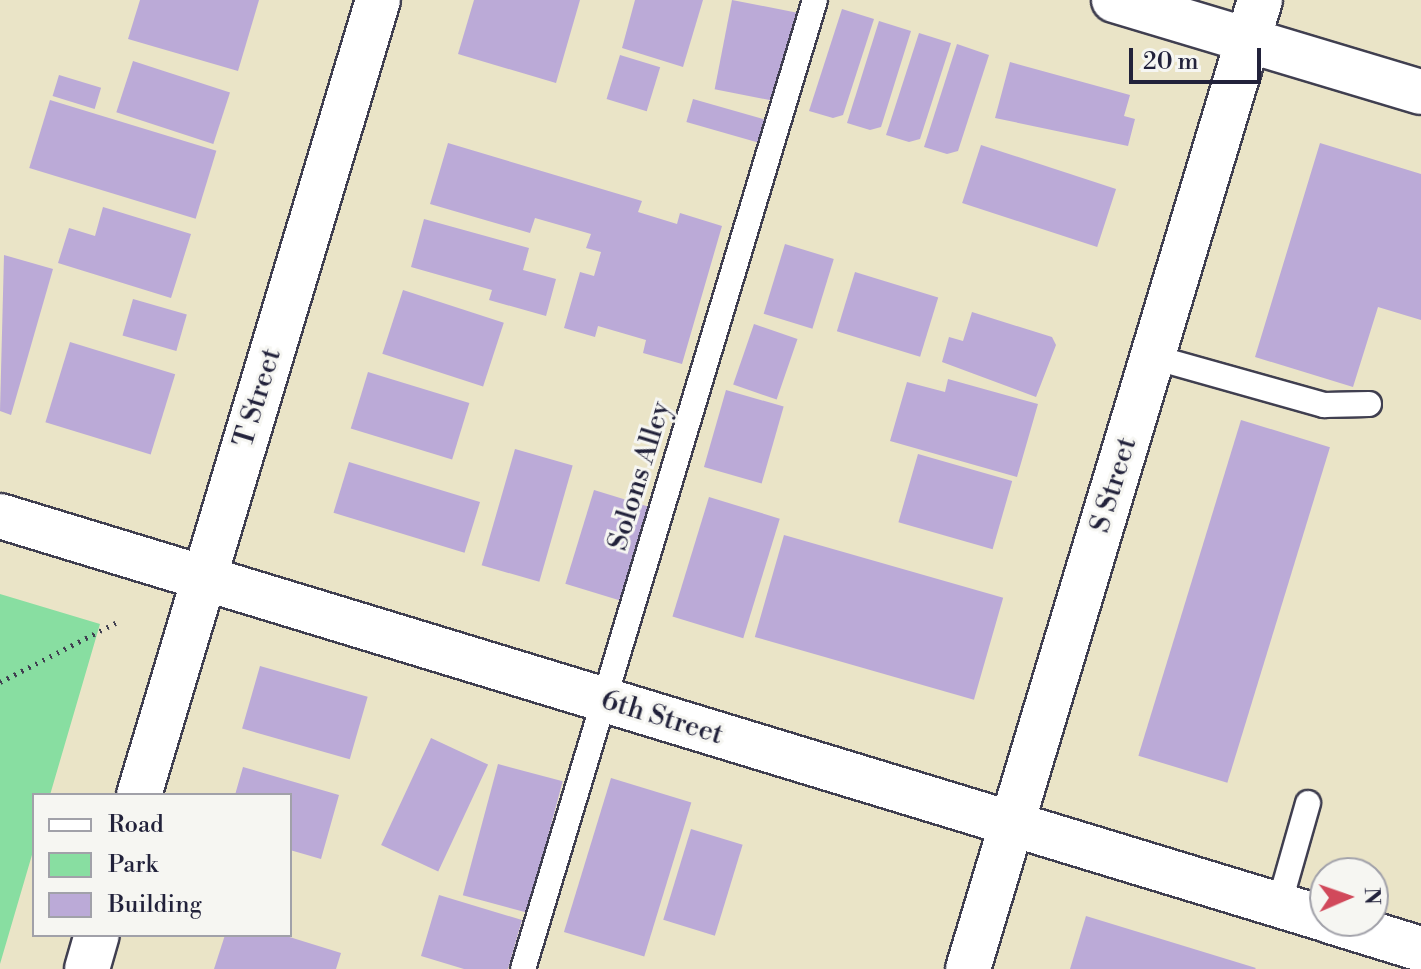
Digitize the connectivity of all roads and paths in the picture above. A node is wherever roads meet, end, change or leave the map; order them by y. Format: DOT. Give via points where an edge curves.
graph roads {
  1 [pos="378,0"];
  2 [pos="815,0"];
  3 [pos="1114,0"];
  4 [pos="1253,20"];
  5 [pos="1421,92"];
  6 [pos="1153,357"];
  7 [pos="1369,404"];
  8 [pos="0,516"];
  9 [pos="203,579"];
  10 [pos="119,621"];
  11 [pos="0,682"];
  12 [pos="604,700"];
  13 [pos="140,793"];
  14 [pos="1308,803"];
  15 [pos="1012,824"];
  16 [pos="1279,905"];
  17 [pos="1309,914"];
  18 [pos="96,937"];
  19 [pos="1377,937"];
  20 [pos="1418,951"];
  21 [pos="87,969"];
  22 [pos="523,969"];
  23 [pos="968,969"];
  1 -- 9 [label="street, T Street"];
  2 -- 12 [label="lane, Solons Alley"];
  3 -- 4 [label="street"];
  4 -- 5 [label="street"];
  4 -- 6 [label="street, S Street"];
  6 -- 7 [label="lane" via="1324,405"];
  6 -- 15 [label="street, S Street"];
  8 -- 9 [label="street, 6th Street"];
  9 -- 12 [label="street, 6th Street"];
  9 -- 13 [label="street, T Street"];
  10 -- 11 [label="path"];
  12 -- 15 [label="street, 6th Street"];
  12 -- 22 [label="lane, Solons Alley"];
  14 -- 16 [label="lane"];
  15 -- 16 [label="street, 6th Street"];
  15 -- 23 [label="street, S Street"];
  16 -- 17 [label="street, 6th Street"];
  18 -- 21 [label="street"];
  19 -- 20 [label="street, 6th Street"];
}
